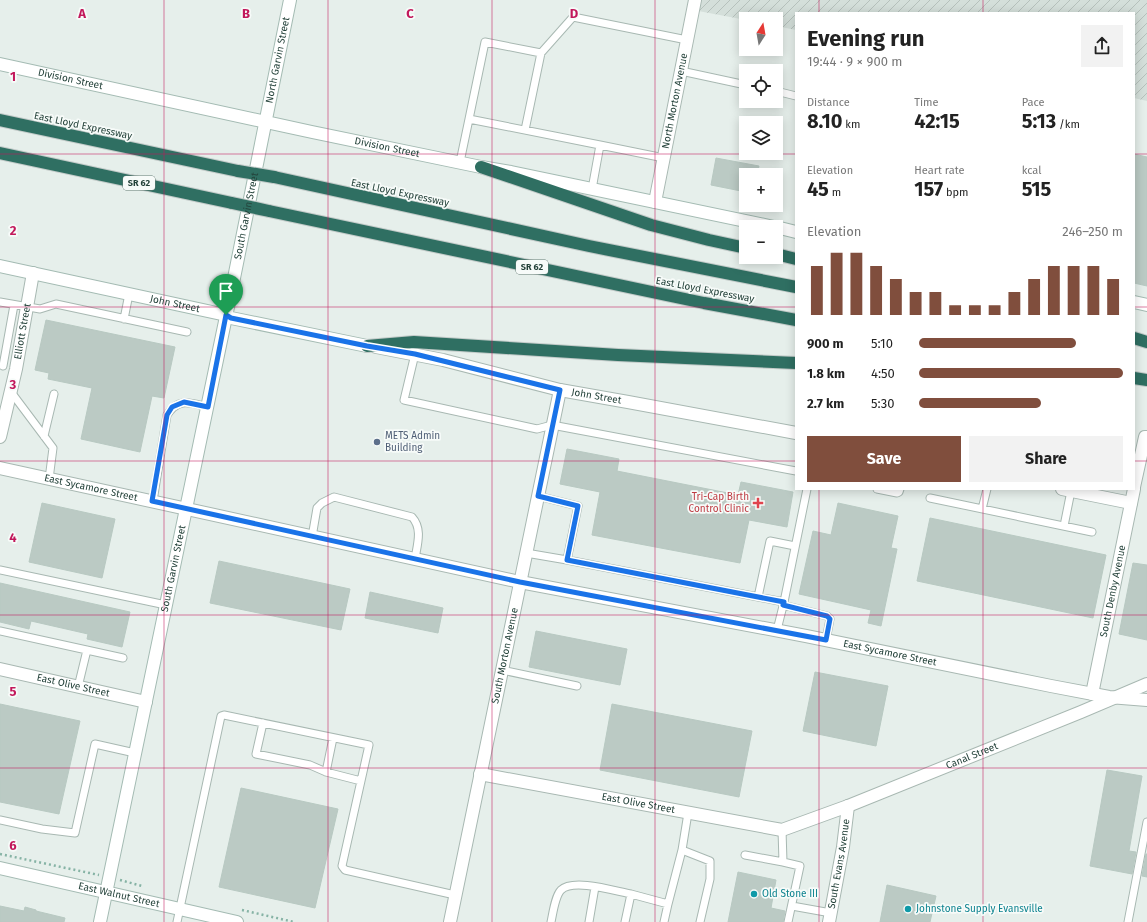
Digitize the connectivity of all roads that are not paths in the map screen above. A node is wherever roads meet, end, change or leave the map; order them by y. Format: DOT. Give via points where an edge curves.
graph roads {
  1 [pos="290,0"];
  2 [pos="695,0"];
  3 [pos="687,40"];
  4 [pos="541,53"];
  5 [pos="0,64"];
  6 [pos="681,72"];
  7 [pos="739,84"];
  8 [pos="783,93"];
  9 [pos="795,96"];
  10 [pos="469,119"];
  11 [pos="0,120"];
  12 [pos="266,121"];
  13 [pos="525,130"];
  14 [pos="600,145"];
  15 [pos="0,153"];
  16 [pos="664,158"];
  17 [pos="460,162"];
  18 [pos="481,167"];
  19 [pos="592,189"];
  20 [pos="655,202"];
  21 [pos="741,220"];
  22 [pos="783,229"];
  23 [pos="795,232"];
  24 [pos="739,246"];
  25 [pos="783,256"];
  26 [pos="795,259"];
  27 [pos="0,266"];
  28 [pos="33,273"];
  29 [pos="795,287"];
  30 [pos="129,294"];
  31 [pos="0,302"];
  32 [pos="1135,302"];
  33 [pos="14,305"];
  34 [pos="1147,305"];
  35 [pos="27,308"];
  36 [pos="226,315"];
  37 [pos="124,319"];
  38 [pos="795,320"];
  39 [pos="187,332"];
  40 [pos="1135,338"];
  41 [pos="1147,342"];
  42 [pos="1135,345"];
  43 [pos="367,346"];
  44 [pos="1147,346"];
  45 [pos="415,354"];
  46 [pos="795,363"];
  47 [pos="1,366"];
  48 [pos="16,369"];
  49 [pos="560,390"];
  50 [pos="11,392"];
  51 [pos="54,394"];
  52 [pos="208,407"];
  53 [pos="552,425"];
  54 [pos="0,433"];
  55 [pos="795,433"];
  56 [pos="44,436"];
  57 [pos="1147,437"];
  58 [pos="0,468"];
  59 [pos="795,471"];
  60 [pos="49,479"];
  61 [pos="1135,483"];
  62 [pos="806,490"];
  63 [pos="884,490"];
  64 [pos="900,490"];
  65 [pos="987,490"];
  66 [pos="1067,490"];
  67 [pos="1133,490"];
  68 [pos="538,496"];
  69 [pos="930,498"];
  70 [pos="152,501"];
  71 [pos="1130,503"];
  72 [pos="186,509"];
  73 [pos="982,509"];
  74 [pos="1064,526"];
  75 [pos="1092,532"];
  76 [pos="312,537"];
  77 [pos="795,546"];
  78 [pos="526,553"];
  79 [pos="415,559"];
  80 [pos="567,560"];
  81 [pos="0,570"];
  82 [pos="520,582"];
  83 [pos="758,597"];
  84 [pos="784,604"];
  85 [pos="166,605"];
  86 [pos="777,630"];
  87 [pos="0,631"];
  88 [pos="826,640"];
  89 [pos="87,650"];
  90 [pos="123,658"];
  91 [pos="0,669"];
  92 [pos="502,670"];
  93 [pos="1147,684"];
  94 [pos="577,686"];
  95 [pos="78,687"];
  96 [pos="1092,694"];
  97 [pos="1116,697"];
  98 [pos="1147,700"];
  99 [pos="146,702"];
  100 [pos="263,723"];
  101 [pos="333,738"];
  102 [pos="135,753"];
  103 [pos="326,772"];
  104 [pos="480,774"];
  105 [pos="361,781"];
  106 [pos="848,806"];
  107 [pos="688,813"];
  108 [pos="0,820"];
  109 [pos="1147,822"];
  110 [pos="796,825"];
  111 [pos="782,830"];
  112 [pos="682,850"];
  113 [pos="745,855"];
  114 [pos="783,862"];
  115 [pos="0,868"];
  116 [pos="595,887"];
  117 [pos="106,893"];
  118 [pos="630,894"];
  119 [pos="455,895"];
  120 [pos="668,904"];
  121 [pos="792,906"];
  122 [pos="180,909"];
  123 [pos="830,918"];
  124 [pos="100,922"];
  125 [pos="177,922"];
  126 [pos="237,922"];
  127 [pos="450,922"];
  128 [pos="551,922"];
  129 [pos="589,922"];
  130 [pos="625,922"];
  131 [pos="664,922"];
  132 [pos="700,922"];
  133 [pos="788,922"];
  134 [pos="1128,922"];
  1 -- 12 [label="street, North Garvin Street"];
  2 -- 3 [label="street, North Morton Avenue"];
  3 -- 4 [label="lane" via="573,17"];
  3 -- 6 [label="street, North Morton Avenue"];
  4 -- 10 [label="lane" via="485,42"];
  4 -- 13 [label="lane"];
  5 -- 12 [label="street, Division Street"];
  6 -- 7 [label="lane"];
  6 -- 16 [label="street, North Morton Avenue"];
  8 -- 9 [label="lane"];
  10 -- 13 [label="lane"];
  10 -- 17 [label="lane"];
  11 -- 29 [label="highway, East Lloyd Expressway, bridge" via="589,246"];
  12 -- 17 [label="street, Division Street"];
  12 -- 36 [label="street, South Garvin Street"];
  13 -- 14 [label="lane"];
  14 -- 16 [label="lane"];
  14 -- 19 [label="lane"];
  15 -- 38 [label="highway, East Lloyd Expressway / SR 62, bridge" via="704,303"];
  16 -- 20 [label="street, North Morton Avenue"];
  17 -- 18 [label="street, Division Street"];
  18 -- 19 [label="street, Division Street"];
  18 -- 24 [label="highway" via="651,225"];
  19 -- 20 [label="street, Division Street"];
  20 -- 21 [label="street, Division Street"];
  22 -- 23 [label="street, Division Street"];
  25 -- 26 [label="highway"];
  27 -- 28 [label="street, John Street"];
  28 -- 30 [label="street, John Street"];
  28 -- 35 [label="street, Elliott Street"];
  30 -- 36 [label="street, John Street"];
  30 -- 37 [label="lane"];
  31 -- 33 [label="lane"];
  32 -- 34 [label="street"];
  33 -- 35 [label="lane"];
  33 -- 47 [label="lane"];
  35 -- 37 [label="lane" via="40,309 56,304"];
  35 -- 48 [label="street, Elliott Street"];
  36 -- 43 [label="street, John Street"];
  36 -- 52 [label="street, South Garvin Street"];
  37 -- 39 [label="lane"];
  40 -- 41 [label="highway"];
  42 -- 44 [label="highway"];
  43 -- 45 [label="street, John Street"];
  43 -- 46 [label="highway" via="414,342 618,356"];
  45 -- 49 [label="street, John Street"];
  45 -- 53 [label="lane" via="404,400 537,429"];
  47 -- 48 [label="lane"];
  48 -- 50 [label="street, Elliott Street"];
  49 -- 53 [label="street, South Morton Avenue"];
  49 -- 55 [label="street, John Street"];
  50 -- 54 [label="street, Elliott Street"];
  50 -- 56 [label="lane"];
  51 -- 56 [label="lane"];
  52 -- 70 [label="lane" via="184,402 172,407 167,415"];
  52 -- 72 [label="street, South Garvin Street"];
  53 -- 59 [label="lane"];
  53 -- 68 [label="street, South Morton Avenue"];
  56 -- 60 [label="lane" via="53,448"];
  57 -- 61 [label="street, South Denby Avenue"];
  58 -- 60 [label="street, East Sycamore Street"];
  60 -- 70 [label="street, East Sycamore Street"];
  62 -- 77 [label="lane"];
  63 -- 64 [label="lane"];
  65 -- 73 [label="lane"];
  66 -- 71 [label="street"];
  66 -- 74 [label="lane"];
  67 -- 71 [label="street, South Denby Avenue"];
  68 -- 78 [label="street, South Morton Avenue"];
  68 -- 80 [label="lane" via="578,506"];
  69 -- 73 [label="lane"];
  70 -- 72 [label="street, East Sycamore Street"];
  71 -- 96 [label="street, South Denby Avenue"];
  72 -- 76 [label="street, East Sycamore Street"];
  72 -- 85 [label="street, South Garvin Street"];
  73 -- 74 [label="lane"];
  74 -- 75 [label="lane"];
  76 -- 79 [label="street, East Sycamore Street"];
  76 -- 79 [label="lane" via="317,508 334,497 412,517 419,532"];
  77 -- 83 [label="lane" via="770,541"];
  77 -- 84 [label="lane"];
  78 -- 80 [label="lane"];
  78 -- 82 [label="street, South Morton Avenue"];
  79 -- 82 [label="street, East Sycamore Street"];
  80 -- 83 [label="lane"];
  81 -- 85 [label="lane"];
  82 -- 86 [label="street, East Sycamore Street"];
  82 -- 92 [label="street, South Morton Avenue"];
  83 -- 84 [label="lane"];
  84 -- 86 [label="lane"];
  84 -- 88 [label="lane" via="827,616 830,619"];
  85 -- 99 [label="street, South Garvin Street"];
  86 -- 88 [label="street, East Sycamore Street"];
  87 -- 89 [label="lane"];
  88 -- 96 [label="street, East Sycamore Street"];
  89 -- 90 [label="lane"];
  89 -- 95 [label="lane"];
  91 -- 95 [label="street, East Olive Street"];
  92 -- 94 [label="lane"];
  92 -- 104 [label="street, South Morton Avenue"];
  93 -- 97 [label="street, Canal Street"];
  95 -- 99 [label="street, East Olive Street"];
  96 -- 97 [label="street, East Sycamore Street"];
  97 -- 98 [label="street, East Sycamore Street"];
  97 -- 106 [label="street, Canal Street"];
  99 -- 102 [label="street, South Garvin Street"];
  100 -- 101 [label="lane"];
  100 -- 103 [label="lane" via="256,754 310,765"];
  100 -- 122 [label="lane" via="221,716"];
  101 -- 103 [label="lane"];
  101 -- 105 [label="lane" via="369,746"];
  102 -- 108 [label="lane" via="95,744 76,833"];
  102 -- 117 [label="street, South Garvin Street"];
  103 -- 105 [label="lane"];
  104 -- 107 [label="street, East Olive Street"];
  104 -- 119 [label="street, South Morton Avenue"];
  105 -- 119 [label="lane" via="342,866 345,870"];
  106 -- 110 [label="street, Canal Street"];
  106 -- 123 [label="street, South Evans Avenue"];
  107 -- 111 [label="street, East Olive Street"];
  107 -- 112 [label="lane"];
  109 -- 134 [label="lane"];
  110 -- 111 [label="street, East Olive Street"];
  111 -- 114 [label="lane"];
  112 -- 120 [label="lane"];
  112 -- 132 [label="lane" via="710,861 710,879"];
  113 -- 114 [label="lane"];
  114 -- 121 [label="lane" via="800,866"];
  115 -- 117 [label="street, East Walnut Street"];
  116 -- 118 [label="lane"];
  116 -- 128 [label="lane" via="570,885 561,890"];
  116 -- 129 [label="lane"];
  117 -- 122 [label="street, East Walnut Street"];
  117 -- 124 [label="street, South Garvin Street"];
  118 -- 120 [label="lane"];
  118 -- 130 [label="lane"];
  119 -- 127 [label="street, South Morton Avenue"];
  120 -- 131 [label="lane"];
  121 -- 123 [label="lane"];
  121 -- 133 [label="lane"];
  122 -- 125 [label="lane"];
  122 -- 126 [label="street, East Walnut Street"];
}
